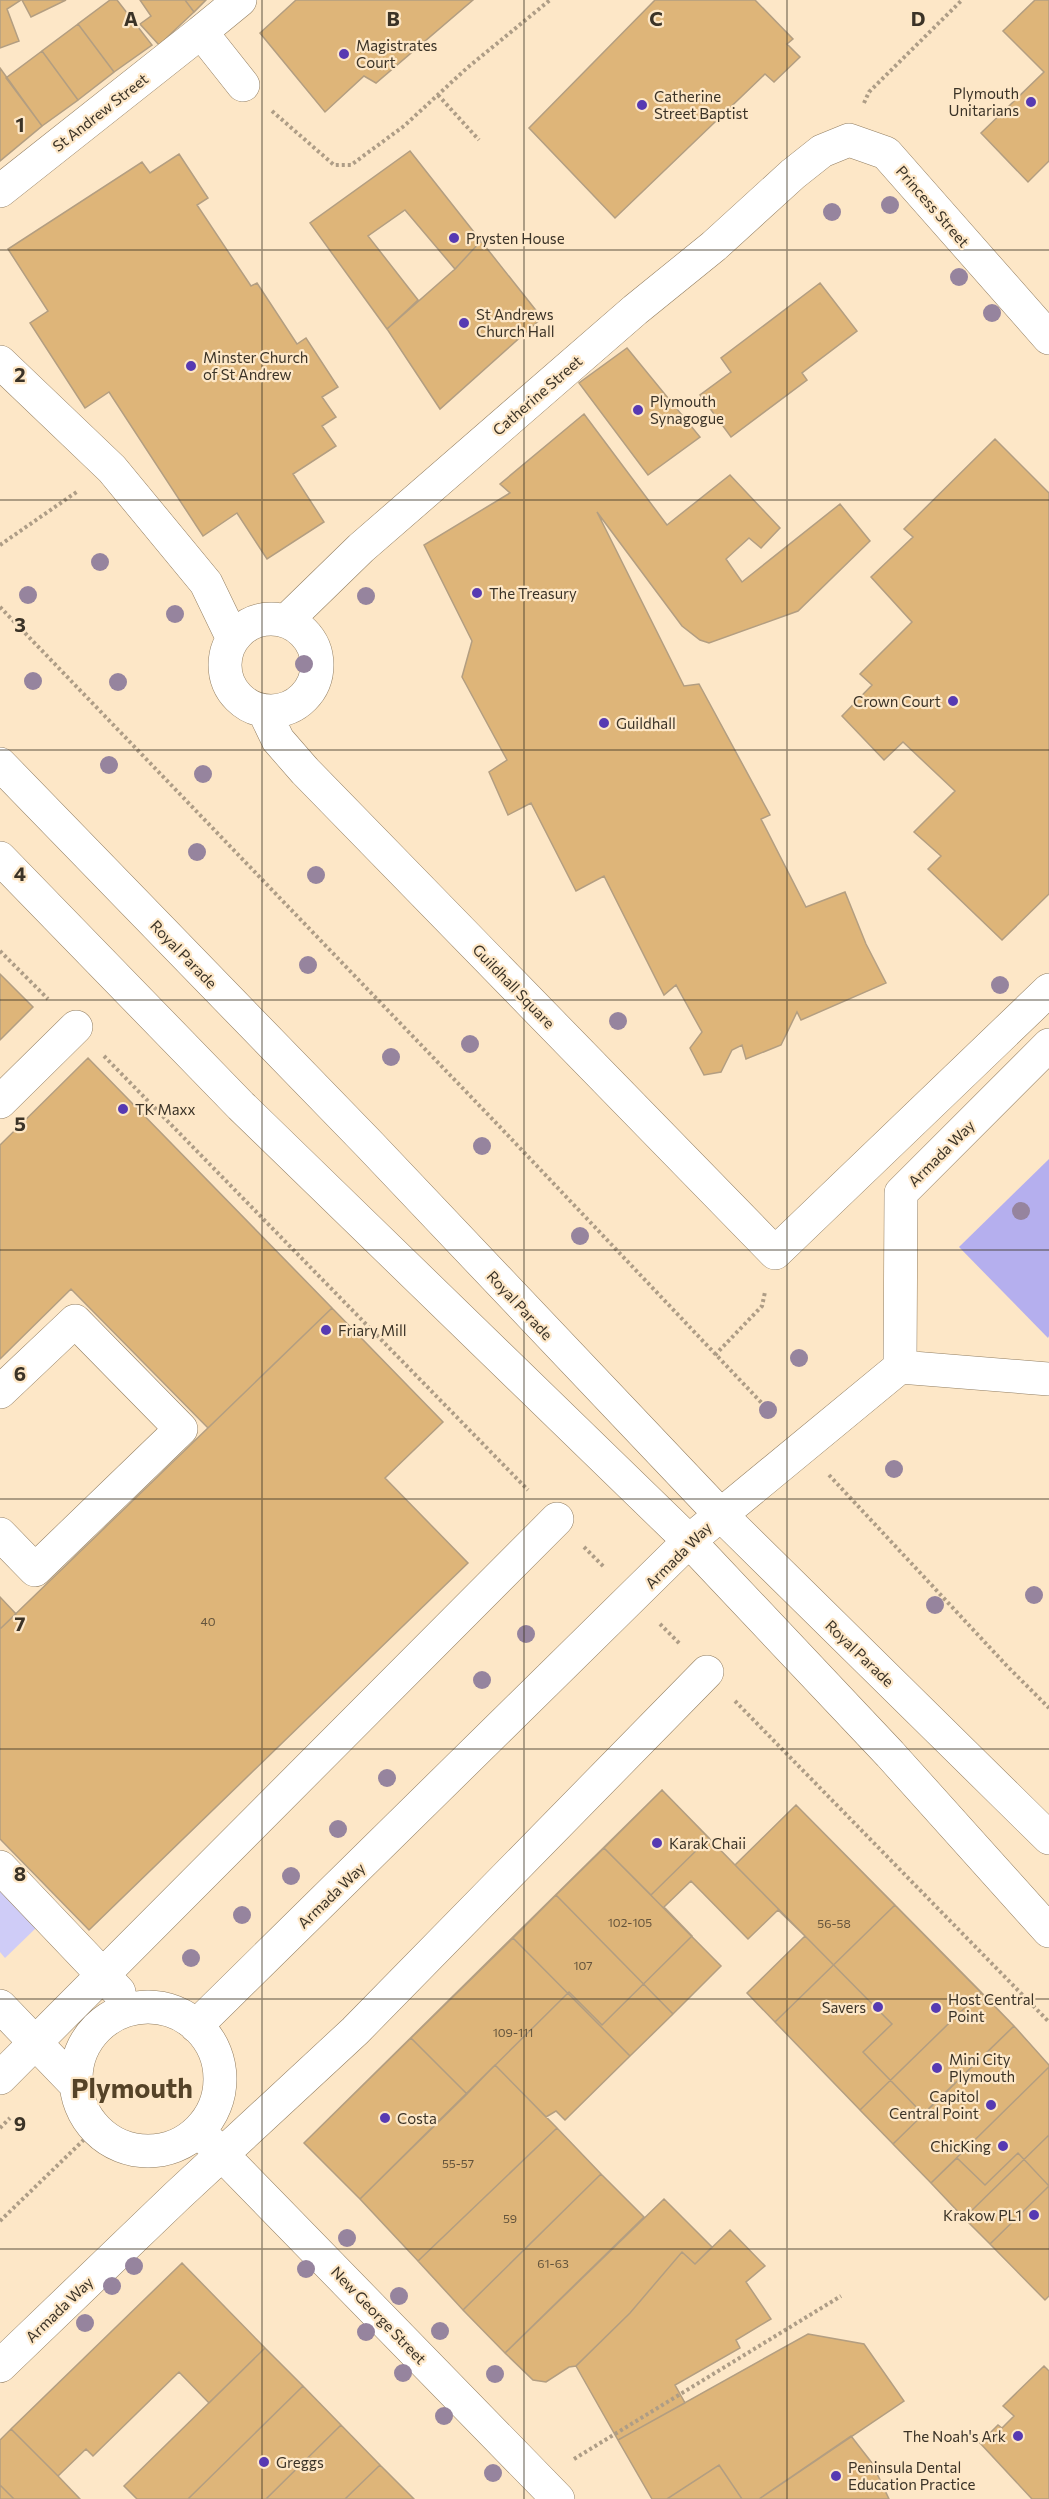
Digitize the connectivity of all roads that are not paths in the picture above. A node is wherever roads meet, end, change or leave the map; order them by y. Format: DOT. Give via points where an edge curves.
graph roads {
  1 [pos="240,0"];
  2 [pos="201,32"];
  3 [pos="243,85"];
  4 [pos="849,140"];
  5 [pos="0,191"];
  6 [pos="1049,338"];
  7 [pos="0,362"];
  8 [pos="286,621"];
  9 [pos="233,639"];
  10 [pos="264,711"];
  11 [pos="0,764"];
  12 [pos="0,858"];
  13 [pos="1049,990"];
  14 [pos="76,1027"];
  15 [pos="1049,1045"];
  16 [pos="0,1102"];
  17 [pos="900,1367"];
  18 [pos="1049,1379"];
  19 [pos="0,1392"];
  20 [pos="720,1514"];
  21 [pos="557,1519"];
  22 [pos="0,1534"];
  23 [pos="690,1541"];
  24 [pos="707,1672"];
  25 [pos="1049,1838"];
  26 [pos="0,1867"];
  27 [pos="1049,1931"];
  28 [pos="104,1976"];
  29 [pos="0,2006"];
  30 [pos="134,2008"];
  31 [pos="196,2026"];
  32 [pos="36,2043"];
  33 [pos="0,2078"];
  34 [pos="76,2086"];
  35 [pos="199,2131"];
  36 [pos="222,2154"];
  37 [pos="0,2366"];
  38 [pos="549,2490"];
  1 -- 2 [label="street, St Andrew Street"];
  2 -- 3 [label="street"];
  2 -- 5 [label="street, St Andrew Street"];
  4 -- 6 [label="street, Princess Street" via="886,153"];
  4 -- 8 [label="street, Catherine Street" via="822,151 793,174 361,548"];
  7 -- 9 [label="street" via="112,469 206,583"];
  8 -- 9 [label="street" via="256,621"];
  8 -- 10 [label="street" via="310,639 318,669 306,696 279,711"];
  9 -- 10 [label="street" via="225,669 228,683 249,706"];
  10 -- 13 [label="street, Guildhall Square" via="278,740 305,771 775,1253"];
  11 -- 20 [label="street, Royal Parade" via="369,1144"];
  12 -- 23 [label="street" via="241,1106"];
  14 -- 16 [label="street"];
  15 -- 17 [label="street, Armada Way" via="901,1193"];
  17 -- 18 [label="street"];
  17 -- 20 [label="street, Armada Way"];
  19 -- 22 [label="street" via="75,1321 181,1429 35,1570"];
  20 -- 23 [label="street, Armada Way"];
  20 -- 25 [label="street, Royal Parade"];
  21 -- 28 [label="street"];
  23 -- 27 [label="street"];
  23 -- 31 [label="street, Armada Way"];
  24 -- 36 [label="street, Armada Way" via="355,2031"];
  26 -- 28 [label="street"];
  28 -- 30 [label="street"];
  28 -- 32 [label="street"];
  29 -- 32 [label="street"];
  30 -- 31 [label="street" via="165,2008"];
  30 -- 34 [label="street" via="117,2013 97,2027 83,2047"];
  31 -- 35 [label="street" via="205,2034 217,2058 220,2084 214,2110"];
  32 -- 33 [label="street"];
  32 -- 34 [label="street"];
  34 -- 35 [label="street" via="86,2117 102,2135 125,2148 151,2151 177,2145"];
  35 -- 36 [label="street, New George Street"];
  36 -- 37 [label="street, Armada Way"];
  36 -- 38 [label="street, New George Street"];
}
